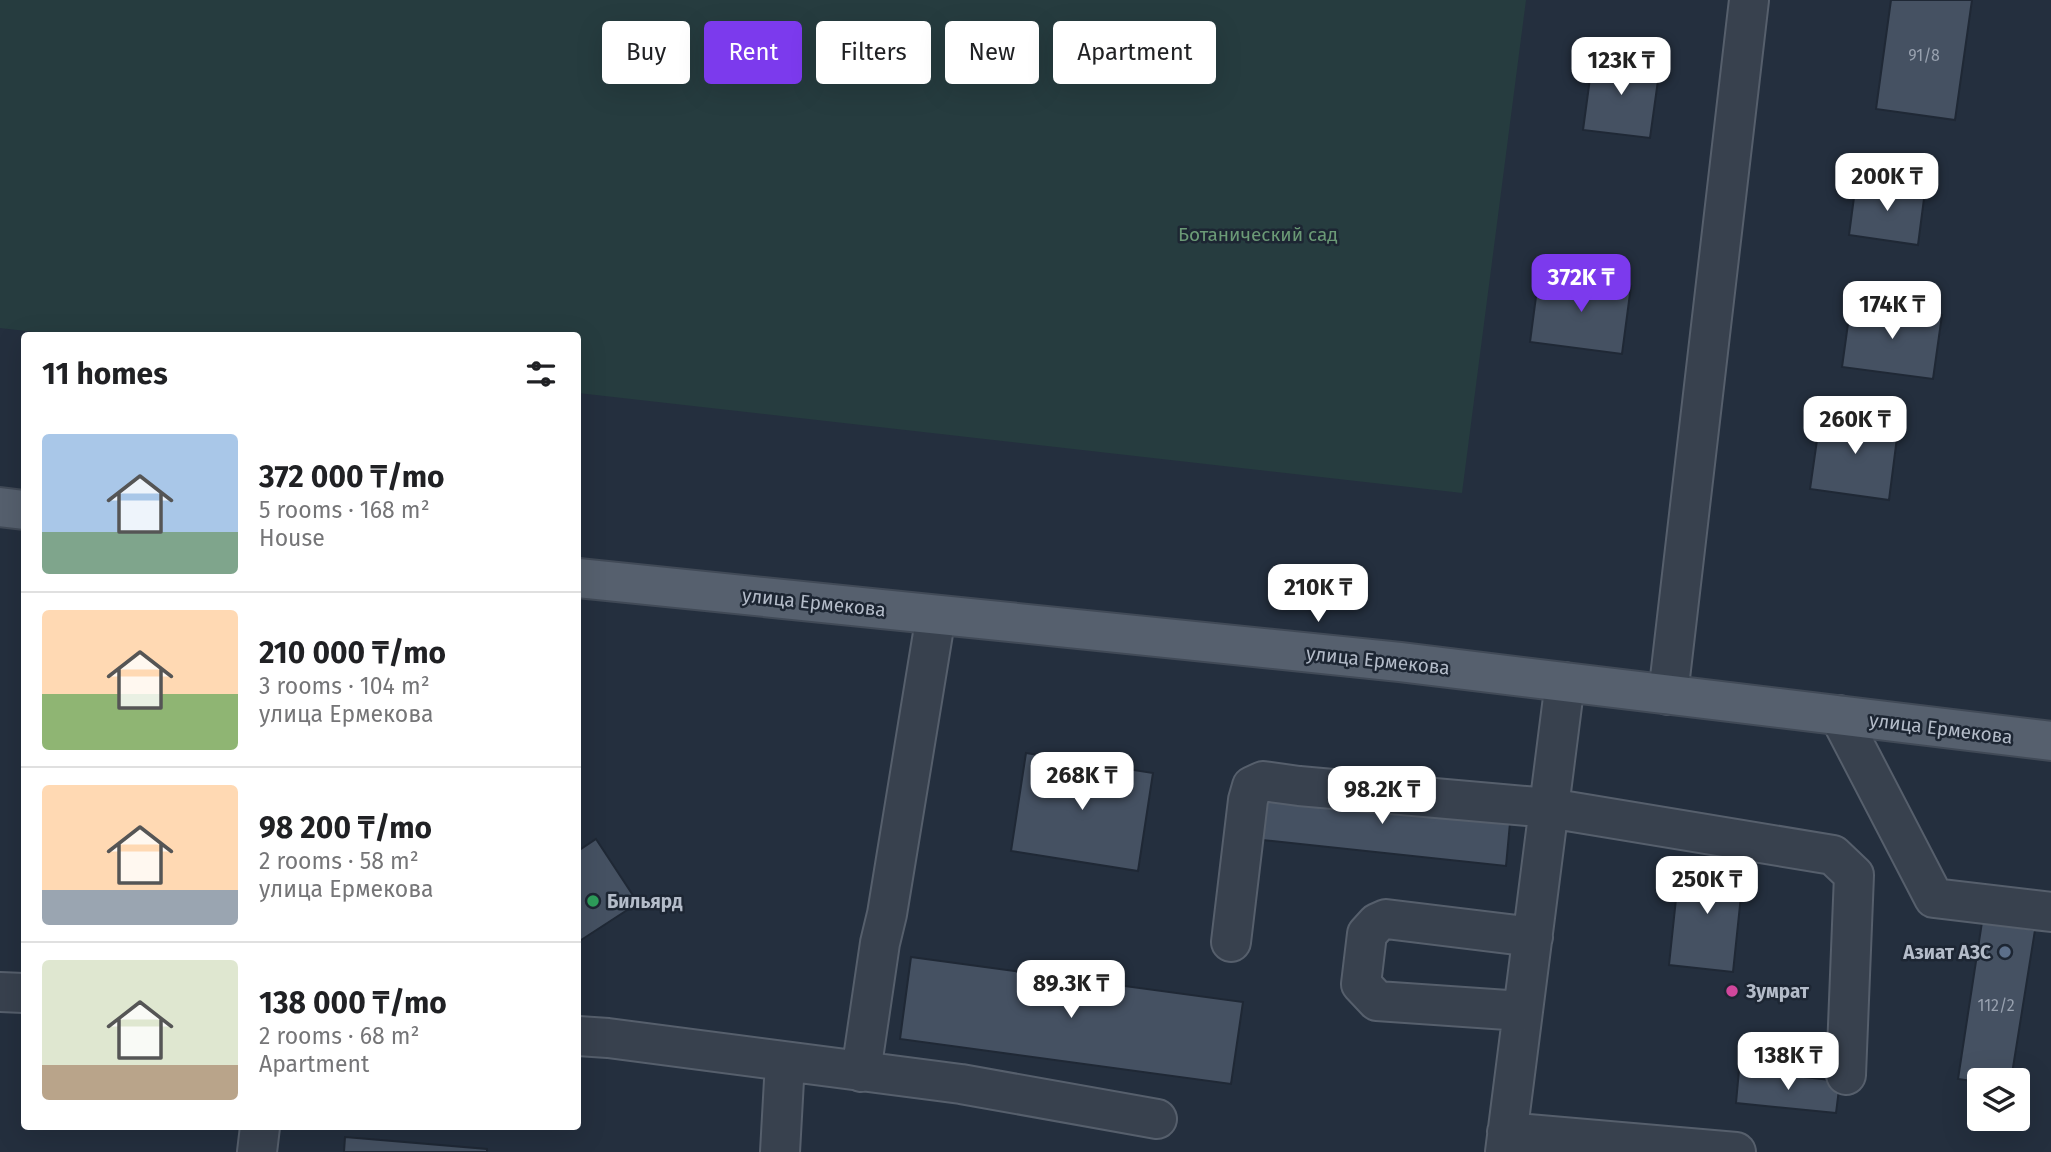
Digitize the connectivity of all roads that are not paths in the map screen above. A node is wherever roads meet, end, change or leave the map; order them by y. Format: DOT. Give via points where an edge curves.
graph roads {
  1 [pos="1749,0"];
  2 [pos="0,507"];
  3 [pos="21,510"];
  4 [pos="581,578"];
  5 [pos="936,615"];
  6 [pos="1565,682"];
  7 [pos="1668,695"];
  8 [pos="1839,715"];
  9 [pos="2051,741"];
  10 [pos="1549,808"];
  11 [pos="2051,912"];
  12 [pos="1533,937"];
  13 [pos="1231,942"];
  14 [pos="0,992"];
  15 [pos="21,993"];
  16 [pos="1522,1011"];
  17 [pos="581,1036"];
  18 [pos="785,1062"];
  19 [pos="861,1072"];
  20 [pos="1846,1075"];
  21 [pos="1157,1119"];
  22 [pos="260,1130"];
  23 [pos="1506,1142"];
  24 [pos="257,1152"];
  25 [pos="780,1152"];
  26 [pos="1736,1152"];
  1 -- 7 [label="street"];
  2 -- 3 [label="main road"];
  4 -- 5 [label="main road, улица Ермекова"];
  5 -- 6 [label="main road, улица Ермекова"];
  5 -- 19 [label="street"];
  6 -- 7 [label="main road, улица Ермекова"];
  6 -- 10 [label="street"];
  7 -- 8 [label="main road, улица Ермекова"];
  8 -- 9 [label="main road, улица Ермекова"];
  8 -- 11 [label="street" via="1934,898"];
  10 -- 12 [label="street"];
  10 -- 13 [label="street" via="1264,781 1252,786"];
  10 -- 20 [label="street" via="1833,855 1854,875"];
  12 -- 16 [label="street"];
  12 -- 16 [label="street" via="1386,919 1367,933 1361,984 1377,1001"];
  14 -- 15 [label="street"];
  16 -- 23 [label="street"];
  17 -- 18 [label="street"];
  18 -- 19 [label="street"];
  18 -- 25 [label="street"];
  19 -- 21 [label="street" via="961,1084"];
  22 -- 24 [label="street"];
  23 -- 26 [label="street"];
}
